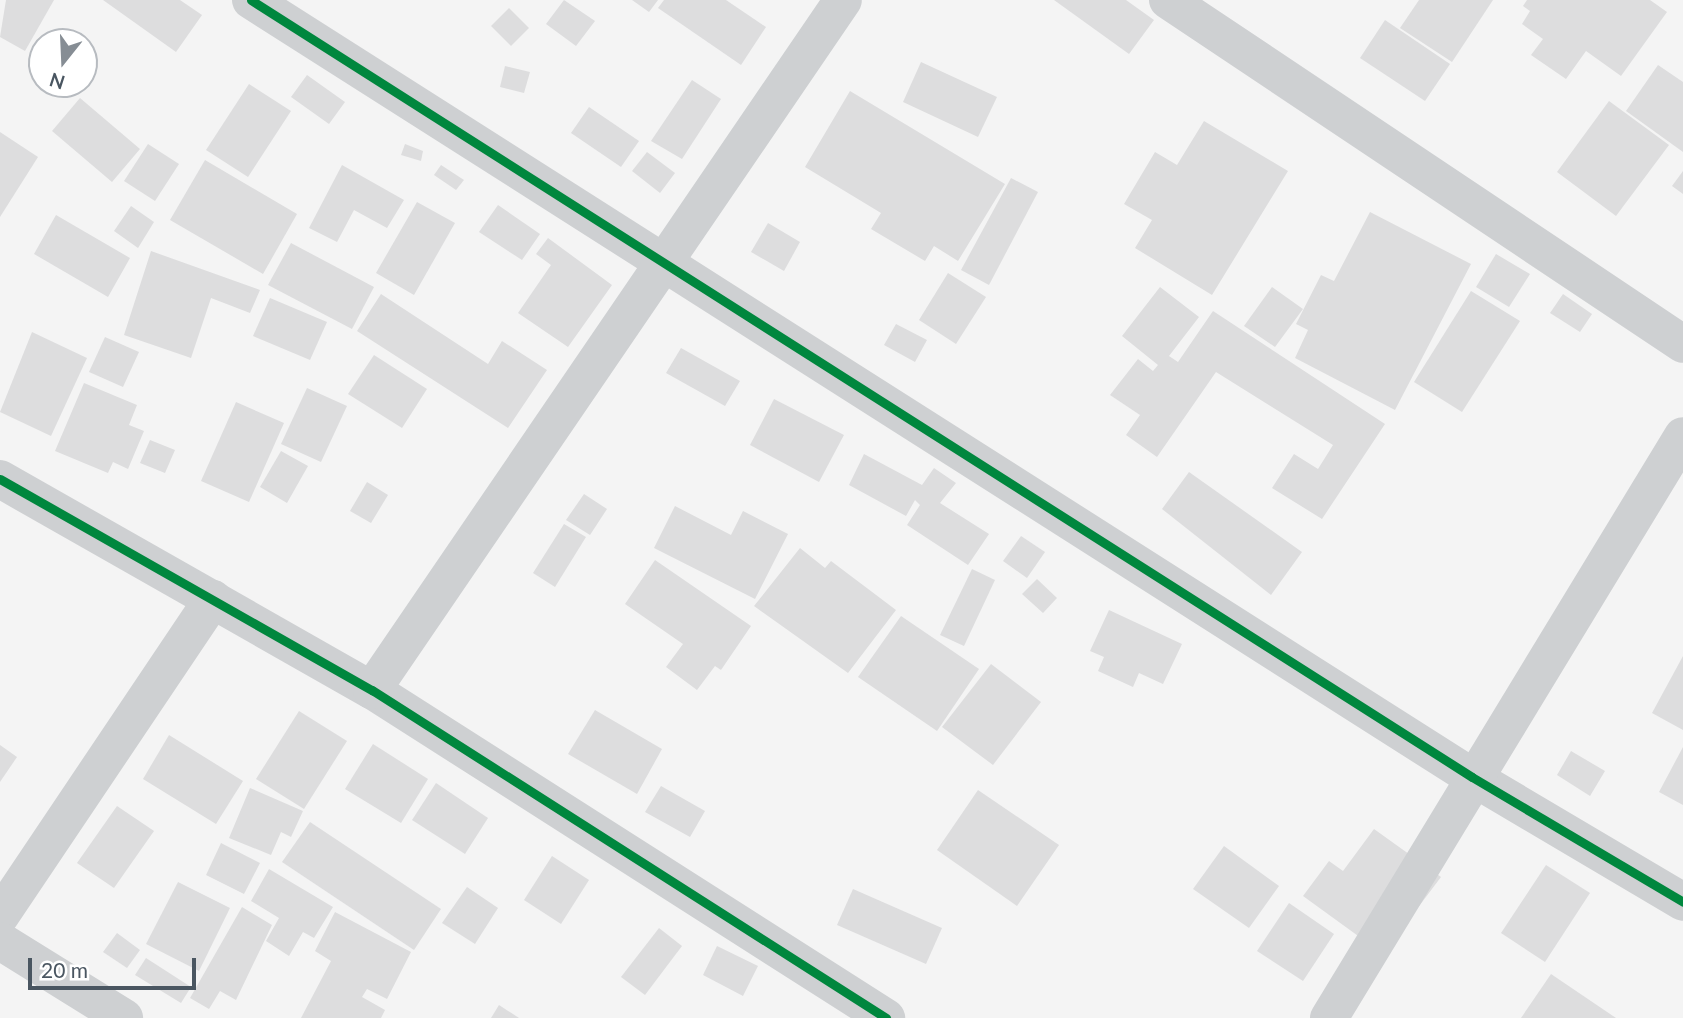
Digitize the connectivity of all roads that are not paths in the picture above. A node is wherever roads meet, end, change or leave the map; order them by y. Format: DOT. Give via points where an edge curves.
graph roads {
  1 [pos="251,0"];
  2 [pos="843,0"];
  3 [pos="1168,0"];
  4 [pos="660,262"];
  5 [pos="1683,344"];
  6 [pos="1683,436"];
  7 [pos="0,479"];
  8 [pos="213,599"];
  9 [pos="372,690"];
  10 [pos="1472,777"];
  11 [pos="1683,902"];
  12 [pos="0,916"];
  13 [pos="0,941"];
  14 [pos="124,1018"];
  15 [pos="886,1018"];
  16 [pos="1329,1018"];
  1 -- 4 [label="street"];
  2 -- 4 [label="street"];
  3 -- 5 [label="street"];
  4 -- 9 [label="street"];
  4 -- 10 [label="street"];
  6 -- 10 [label="street"];
  7 -- 8 [label="street"];
  8 -- 9 [label="street"];
  8 -- 12 [label="street"];
  9 -- 15 [label="street"];
  10 -- 11 [label="street"];
  10 -- 16 [label="street"];
  13 -- 14 [label="street"];
}
